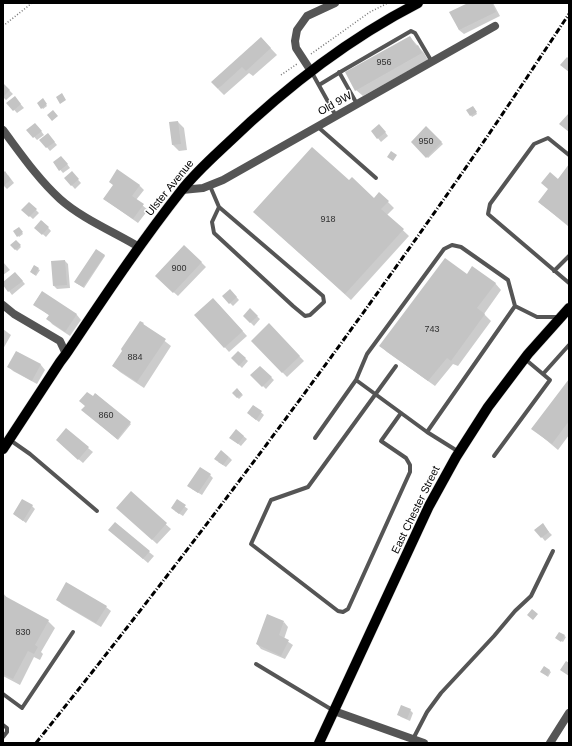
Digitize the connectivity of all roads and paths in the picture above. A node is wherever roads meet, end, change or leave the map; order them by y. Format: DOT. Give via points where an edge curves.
graph roads {
  1 [pos="32,3"];
  2 [pos="334,3"];
  3 [pos="388,3"];
  4 [pos="418,3"];
  5 [pos="3,26"];
  6 [pos="495,26"];
  7 [pos="303,60"];
  8 [pos="432,62"];
  9 [pos="311,71"];
  10 [pos="339,72"];
  11 [pos="281,76"];
  12 [pos="319,86"];
  13 [pos="357,104"];
  14 [pos="336,116"];
  15 [pos="317,127"];
  16 [pos="3,130"];
  17 [pos="569,155"];
  18 [pos="376,178"];
  19 [pos="210,186"];
  20 [pos="182,190"];
  21 [pos="219,208"];
  22 [pos="139,246"];
  23 [pos="569,256"];
  24 [pos="554,271"];
  25 [pos="569,283"];
  26 [pos="3,306"];
  27 [pos="516,306"];
  28 [pos="569,308"];
  29 [pos="561,317"];
  30 [pos="569,344"];
  31 [pos="66,354"];
  32 [pos="524,359"];
  33 [pos="396,366"];
  34 [pos="543,374"];
  35 [pos="356,380"];
  36 [pos="376,394"];
  37 [pos="401,413"];
  38 [pos="427,432"];
  39 [pos="315,438"];
  40 [pos="9,440"];
  41 [pos="3,449"];
  42 [pos="459,452"];
  43 [pos="494,456"];
  44 [pos="97,511"];
  45 [pos="553,551"];
  46 [pos="73,632"];
  47 [pos="256,664"];
  48 [pos="3,694"];
  49 [pos="334,711"];
  50 [pos="569,713"];
  51 [pos="3,725"];
  52 [pos="3,737"];
  53 [pos="413,739"];
  54 [pos="319,743"];
  55 [pos="424,743"];
  56 [pos="550,743"];
  1 -- 5 [label="path"];
  2 -- 7 [label="street" via="307,16 297,30 296,48"];
  3 -- 7 [label="path" via="370,12"];
  4 -- 9 [label="main road, Ulster Avenue" via="354,40"];
  6 -- 8 [label="street, Old 9W"];
  7 -- 9 [label="street"];
  7 -- 11 [label="path"];
  8 -- 10 [label="lane" via="415,33 411,31"];
  8 -- 13 [label="street, Old 9W"];
  9 -- 12 [label="lane"];
  9 -- 20 [label="main road, Ulster Avenue" via="257,115"];
  10 -- 12 [label="lane"];
  10 -- 13 [label="lane"];
  12 -- 14 [label="lane"];
  13 -- 14 [label="street, Old 9W"];
  14 -- 15 [label="street, Old 9W"];
  15 -- 18 [label="lane"];
  15 -- 19 [label="street, Old 9W"];
  16 -- 22 [label="street" via="41,180 60,200"];
  17 -- 24 [label="lane" via="548,138 534,144 490,204 488,214"];
  19 -- 20 [label="street, Old 9W"];
  19 -- 21 [label="lane"];
  20 -- 22 [label="main road, Ulster Avenue"];
  21 -- 21 [label="lane" via="212,222 214,233 293,306 305,316 310,315 324,302 323,296"];
  22 -- 31 [label="main road, Ulster Avenue"];
  23 -- 24 [label="lane"];
  24 -- 25 [label="lane"];
  26 -- 31 [label="street" via="60,341"];
  27 -- 29 [label="lane" via="537,317"];
  27 -- 35 [label="lane" via="508,280 461,247 452,245 444,249 367,354"];
  27 -- 38 [label="lane"];
  28 -- 29 [label="main road, East Chester Street"];
  29 -- 32 [label="main road, East Chester Street"];
  30 -- 34 [label="lane"];
  31 -- 40 [label="main road, Ulster Avenue"];
  32 -- 34 [label="lane"];
  32 -- 42 [label="main road, East Chester Street" via="488,407"];
  33 -- 36 [label="lane"];
  34 -- 43 [label="lane" via="550,380"];
  35 -- 36 [label="lane"];
  35 -- 39 [label="lane"];
  36 -- 37 [label="lane"];
  36 -- 37 [label="lane" via="308,488 271,500 251,544 338,611 348,609 410,472 406,458 381,441"];
  37 -- 38 [label="lane"];
  38 -- 42 [label="lane"];
  40 -- 41 [label="main road, Ulster Avenue"];
  40 -- 44 [label="lane" via="30,454"];
  42 -- 49 [label="main road, East Chester Street" via="429,506"];
  45 -- 53 [label="lane" via="531,596 441,693 427,712"];
  46 -- 48 [label="lane" via="22,708"];
  47 -- 49 [label="lane"];
  49 -- 53 [label="street"];
  49 -- 54 [label="main road, East Chester Street"];
  50 -- 56 [label="street"];
  51 -- 52 [label="lane" via="7,732"];
  53 -- 55 [label="street"];
}
